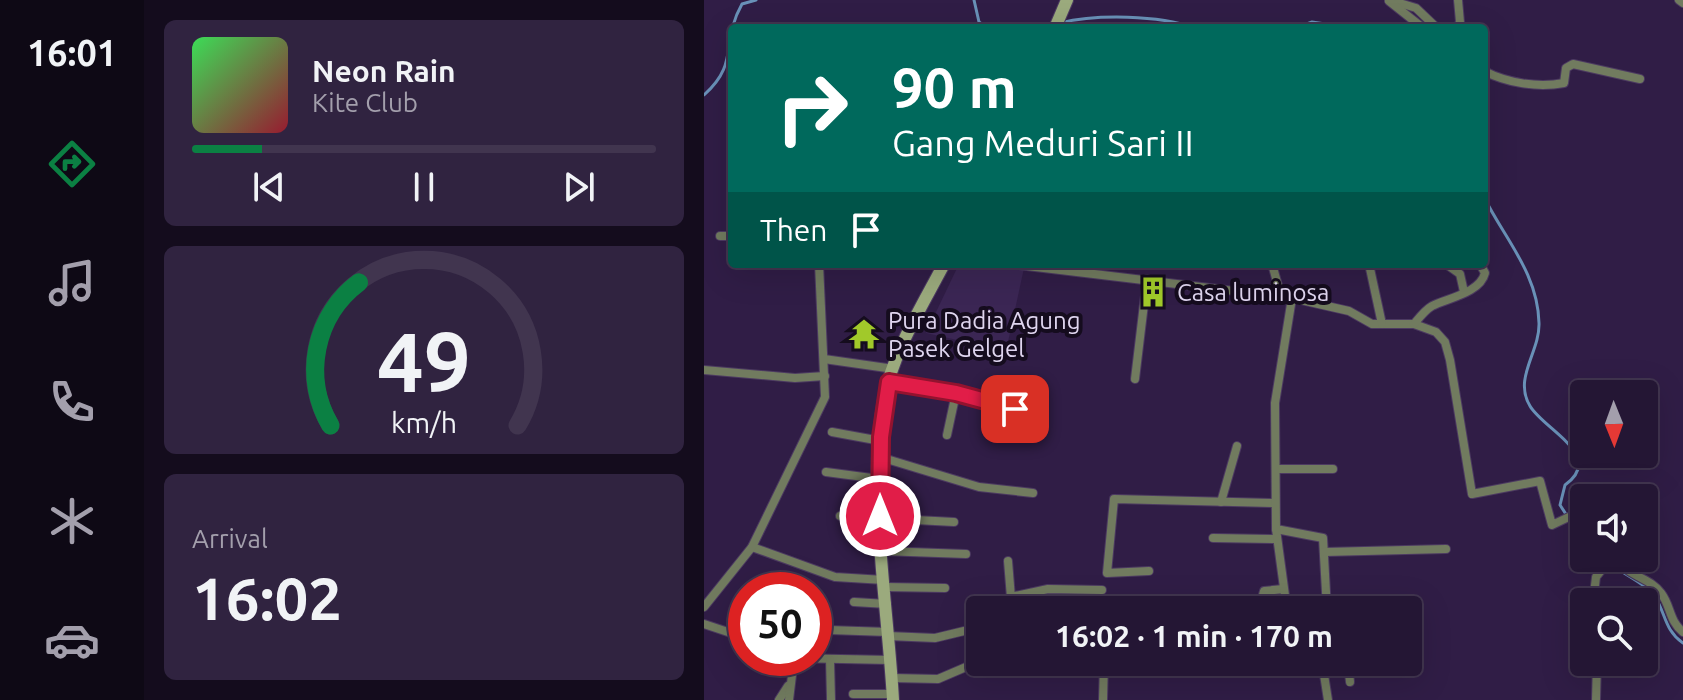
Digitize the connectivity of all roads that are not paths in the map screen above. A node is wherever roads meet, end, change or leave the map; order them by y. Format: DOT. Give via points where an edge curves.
graph roads {
  1 [pos="1067,0"];
  2 [pos="1388,0"];
  3 [pos="1458,0"];
  4 [pos="1416,4"];
  5 [pos="1057,23"];
  6 [pos="1418,24"];
  7 [pos="1434,24"];
  8 [pos="1458,24"];
  9 [pos="1488,73"];
  10 [pos="1640,79"];
  11 [pos="720,236"];
  12 [pos="728,236"];
  13 [pos="819,268"];
  14 [pos="942,268"];
  15 [pos="1047,268"];
  16 [pos="1273,268"];
  17 [pos="1370,268"];
  18 [pos="1452,268"];
  19 [pos="1482,268"];
  20 [pos="1147,279"];
  21 [pos="1464,292"];
  22 [pos="1281,296"];
  23 [pos="1292,298"];
  24 [pos="1382,324"];
  25 [pos="1414,324"];
  26 [pos="824,359"];
  27 [pos="704,370"];
  28 [pos="891,375"];
  29 [pos="825,376"];
  30 [pos="1135,379"];
  31 [pos="956,393"];
  32 [pos="1015,409"];
  33 [pos="832,432"];
  34 [pos="947,435"];
  35 [pos="881,441"];
  36 [pos="1237,446"];
  37 [pos="880,457"];
  38 [pos="1276,469"];
  39 [pos="1333,469"];
  40 [pos="826,472"];
  41 [pos="880,479"];
  42 [pos="1033,493"];
  43 [pos="1221,502"];
  44 [pos="1275,503"];
  45 [pos="840,516"];
  46 [pos="880,516"];
  47 [pos="1570,516"];
  48 [pos="954,522"];
  49 [pos="1277,534"];
  50 [pos="1213,538"];
  51 [pos="752,547"];
  52 [pos="1446,549"];
  53 [pos="882,551"];
  54 [pos="1324,552"];
  55 [pos="966,554"];
  56 [pos="1008,561"];
  57 [pos="1149,571"];
  58 [pos="1626,572"];
  59 [pos="884,583"];
  60 [pos="945,588"];
  61 [pos="1283,589"];
  62 [pos="1102,590"];
  63 [pos="1010,596"];
  64 [pos="1015,596"];
  65 [pos="1263,596"];
  66 [pos="1284,596"];
  67 [pos="1326,596"];
  68 [pos="854,602"];
  69 [pos="887,604"];
  70 [pos="704,607"];
  71 [pos="704,624"];
  72 [pos="832,630"];
  73 [pos="966,631"];
  74 [pos="728,632"];
  75 [pos="1683,632"];
  76 [pos="888,634"];
  77 [pos="832,660"];
  78 [pos="890,660"];
  79 [pos="966,667"];
  80 [pos="790,676"];
  81 [pos="830,676"];
  82 [pos="1104,676"];
  83 [pos="1324,676"];
  84 [pos="1349,676"];
  85 [pos="1597,676"];
  86 [pos="892,678"];
  87 [pos="1350,682"];
  88 [pos="789,685"];
  89 [pos="853,694"];
  90 [pos="893,697"];
  91 [pos="779,700"];
  92 [pos="789,700"];
  93 [pos="831,700"];
  94 [pos="1103,700"];
  95 [pos="1328,700"];
  96 [pos="1596,700"];
  1 -- 5 [label="main road"];
  2 -- 4 [label="street"];
  2 -- 6 [label="street"];
  3 -- 8 [label="street"];
  4 -- 7 [label="street"];
  9 -- 10 [label="street" via="1512,82 1555,84 1564,83 1566,68 1573,64"];
  11 -- 12 [label="street"];
  13 -- 26 [label="street"];
  14 -- 28 [label="main road"];
  15 -- 20 [label="street"];
  16 -- 22 [label="street"];
  17 -- 24 [label="street"];
  18 -- 21 [label="street" via="1460,274"];
  19 -- 21 [label="street" via="1486,276"];
  20 -- 22 [label="street"];
  20 -- 30 [label="street"];
  21 -- 25 [label="street" via="1432,306"];
  22 -- 23 [label="street"];
  23 -- 24 [label="street"];
  23 -- 38 [label="street" via="1276,394"];
  24 -- 25 [label="street"];
  25 -- 47 [label="street" via="1436,332 1445,342 1472,494 1540,481 1552,525"];
  26 -- 28 [label="street"];
  26 -- 29 [label="street"];
  27 -- 29 [label="street"];
  28 -- 31 [label="street"];
  28 -- 35 [label="main road"];
  29 -- 51 [label="street" via="819,413"];
  31 -- 32 [label="street"];
  31 -- 34 [label="street"];
  33 -- 35 [label="street"];
  35 -- 37 [label="main road"];
  36 -- 43 [label="street"];
  37 -- 41 [label="main road"];
  37 -- 42 [label="street" via="979,487"];
  38 -- 39 [label="street"];
  38 -- 44 [label="street"];
  40 -- 41 [label="street"];
  41 -- 46 [label="main road"];
  43 -- 44 [label="street"];
  43 -- 57 [label="street" via="1114,499 1107,573"];
  44 -- 49 [label="street"];
  45 -- 46 [label="street"];
  46 -- 48 [label="street"];
  46 -- 53 [label="main road"];
  49 -- 50 [label="street"];
  49 -- 54 [label="street" via="1320,536"];
  49 -- 61 [label="street"];
  51 -- 59 [label="street" via="835,577"];
  51 -- 70 [label="street"];
  52 -- 54 [label="street"];
  53 -- 55 [label="street"];
  53 -- 59 [label="main road"];
  54 -- 67 [label="street"];
  56 -- 63 [label="street"];
  58 -- 75 [label="street" via="1663,595 1673,624"];
  59 -- 60 [label="street"];
  59 -- 69 [label="main road"];
  61 -- 65 [label="street" via="1264,591"];
  61 -- 66 [label="street"];
  62 -- 64 [label="street" via="1048,589"];
  68 -- 69 [label="street"];
  69 -- 76 [label="main road"];
  71 -- 74 [label="street"];
  72 -- 76 [label="street"];
  73 -- 76 [label="street" via="935,638"];
  76 -- 78 [label="main road"];
  77 -- 78 [label="street"];
  78 -- 86 [label="main road"];
  79 -- 86 [label="street" via="938,679"];
  80 -- 88 [label="street"];
  81 -- 93 [label="street"];
  82 -- 94 [label="street"];
  83 -- 95 [label="street"];
  84 -- 87 [label="street"];
  85 -- 96 [label="street"];
  86 -- 90 [label="main road"];
  88 -- 91 [label="street"];
  88 -- 92 [label="street"];
  89 -- 90 [label="street"];
}
